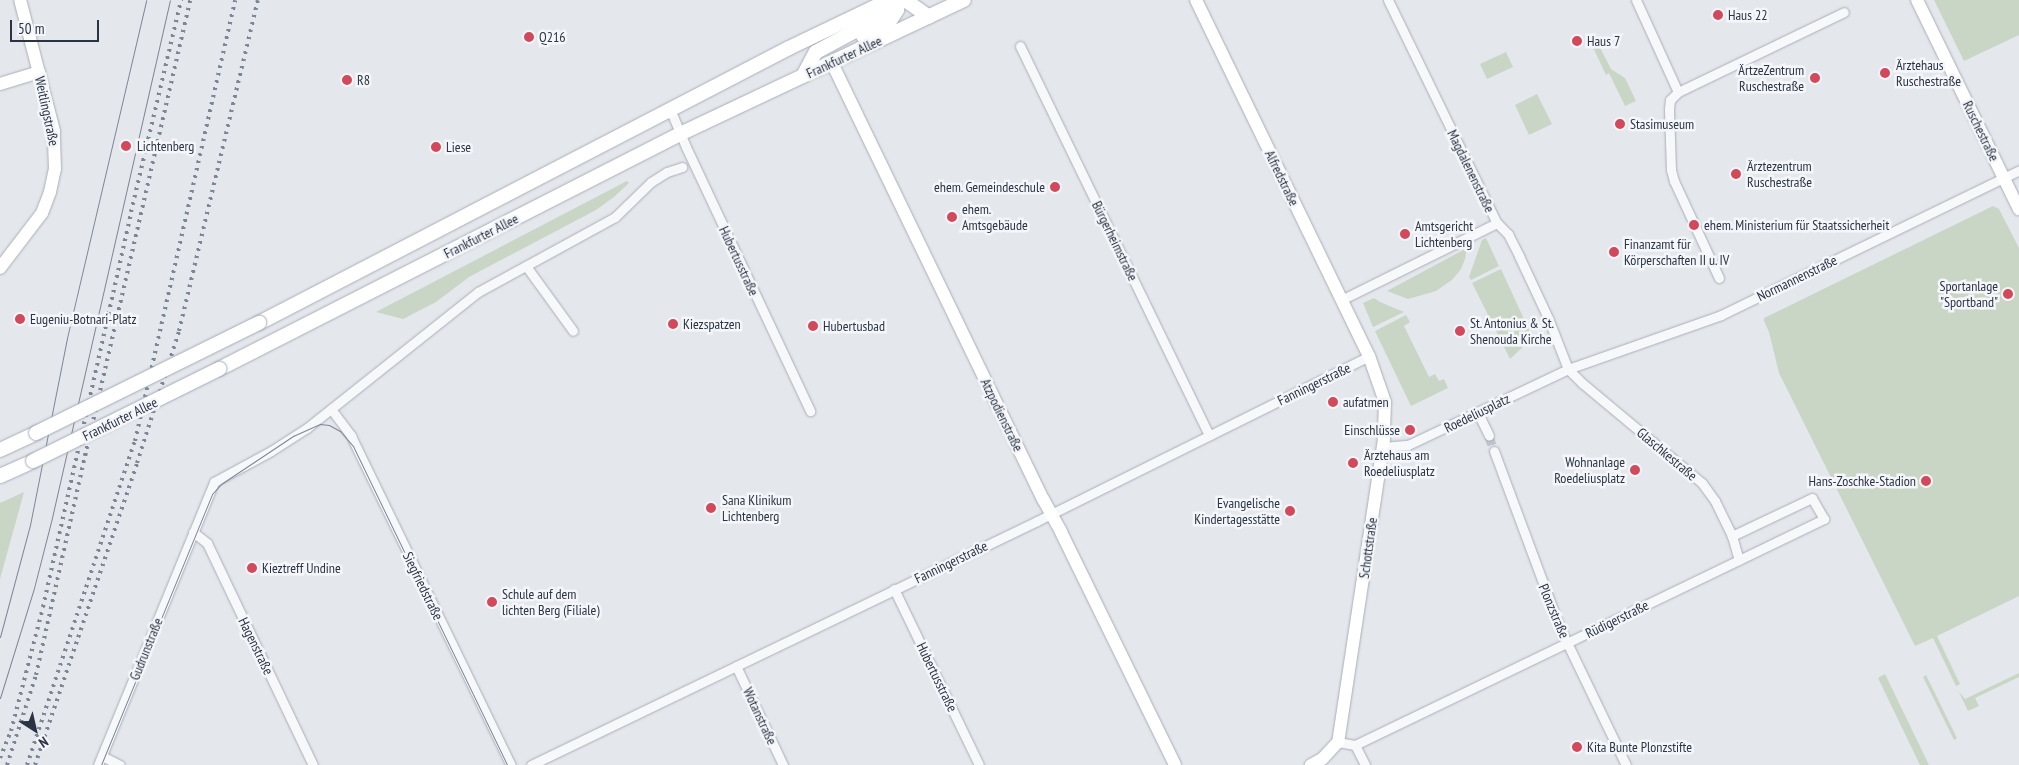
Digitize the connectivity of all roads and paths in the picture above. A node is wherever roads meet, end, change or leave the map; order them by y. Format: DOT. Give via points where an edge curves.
graph roads {
  1 [pos="20,0"];
  2 [pos="889,0"];
  3 [pos="894,0"];
  4 [pos="898,0"];
  5 [pos="905,0"];
  6 [pos="964,0"];
  7 [pos="1196,0"];
  8 [pos="1388,0"];
  9 [pos="1636,0"];
  10 [pos="1917,0"];
  11 [pos="1844,12"];
  12 [pos="929,17"];
  13 [pos="1020,46"];
  14 [pos="832,63"];
  15 [pos="38,72"];
  16 [pos="803,76"];
  17 [pos="0,84"];
  18 [pos="1678,92"];
  19 [pos="670,109"];
  20 [pos="680,134"];
  21 [pos="682,167"];
  22 [pos="2019,170"];
  23 [pos="2004,178"];
  24 [pos="2019,209"];
  25 [pos="1497,223"];
  26 [pos="526,266"];
  27 [pos="0,268"];
  28 [pos="1719,278"];
  29 [pos="1341,300"];
  30 [pos="573,331"];
  31 [pos="1369,356"];
  32 [pos="1568,369"];
  33 [pos="331,409"];
  34 [pos="810,411"];
  35 [pos="1478,413"];
  36 [pos="1209,436"];
  37 [pos="1489,436"];
  38 [pos="1383,447"];
  39 [pos="0,450"];
  40 [pos="1494,452"];
  41 [pos="0,476"];
  42 [pos="1052,514"];
  43 [pos="193,532"];
  44 [pos="1732,536"];
  45 [pos="1739,560"];
  46 [pos="894,589"];
  47 [pos="1568,643"];
  48 [pos="736,666"];
  49 [pos="1338,742"];
  50 [pos="1355,745"];
  51 [pos="102,756"];
  52 [pos="98,765"];
  53 [pos="120,765"];
  54 [pos="313,765"];
  55 [pos="511,765"];
  56 [pos="531,765"];
  57 [pos="783,765"];
  58 [pos="979,765"];
  59 [pos="1175,765"];
  60 [pos="1311,765"];
  61 [pos="1365,765"];
  62 [pos="1626,765"];
  1 -- 15 [label="street, Weitlingstraße"];
  2 -- 19 [label="main road, Frankfurter Allee"];
  3 -- 16 [label="main road" via="870,23 816,52"];
  4 -- 14 [label="main road" via="897,10 888,24 839,48"];
  5 -- 12 [label="main road"];
  6 -- 12 [label="main road, Frankfurter Allee"];
  7 -- 29 [label="street, Alfredstraße"];
  8 -- 25 [label="street, Magdalenenstraße"];
  9 -- 18 [label="street"];
  10 -- 23 [label="street, Ruschestraße"];
  11 -- 18 [label="street"];
  12 -- 14 [label="main road, Frankfurter Allee"];
  13 -- 36 [label="street, Bürgerheimstraße"];
  14 -- 16 [label="main road, Frankfurter Allee"];
  14 -- 42 [label="street, Atzpodienstraße"];
  15 -- 17 [label="street"];
  15 -- 27 [label="street, Weitlingstraße" via="54,131 53,180 42,213"];
  16 -- 20 [label="main road, Frankfurter Allee"];
  18 -- 28 [label="street" via="1670,100 1669,109 1671,170"];
  19 -- 20 [label="street, Hubertusstraße"];
  19 -- 39 [label="main road, Frankfurter Allee, bridge" via="259,323"];
  20 -- 34 [label="street, Hubertusstraße"];
  20 -- 41 [label="main road, Frankfurter Allee, bridge" via="241,358"];
  21 -- 26 [label="street" via="651,182 615,217"];
  22 -- 23 [label="street, Normannenstraße"];
  23 -- 24 [label="street, Ruschestraße"];
  23 -- 32 [label="street, Normannenstraße" via="1721,315"];
  25 -- 29 [label="street"];
  25 -- 32 [label="street, Magdalenenstraße" via="1516,249"];
  26 -- 30 [label="street"];
  26 -- 33 [label="street" via="478,292"];
  29 -- 31 [label="street, Alfredstraße"];
  31 -- 36 [label="street, Fanningerstraße"];
  31 -- 38 [label="street, Schottstraße" via="1385,402"];
  32 -- 35 [label="street, Roedeliusplatz"];
  32 -- 44 [label="street, Glaschkestraße" via="1702,483 1715,500"];
  33 -- 43 [label="street" via="285,443 214,482"];
  33 -- 55 [label="street, Siegfriedstraße" via="351,436"];
  35 -- 37 [label="street"];
  35 -- 38 [label="street, Roedeliusplatz" via="1408,445"];
  36 -- 42 [label="street, Fanningerstraße"];
  38 -- 49 [label="street, Schottstraße"];
  40 -- 47 [label="street, Plonzstraße" via="1542,583"];
  42 -- 46 [label="street, Fanningerstraße"];
  42 -- 59 [label="street, Atzpodienstraße"];
  43 -- 51 [label="street, Gudrunstraße"];
  43 -- 54 [label="street, Hagenstraße" via="207,543"];
  44 -- 45 [label="street, Glaschkestraße"];
  44 -- 45 [label="street, Rüdigerstraße" via="1812,498 1824,519"];
  45 -- 47 [label="street, Rüdigerstraße"];
  46 -- 48 [label="street, Fanningerstraße"];
  46 -- 58 [label="street, Hubertusstraße"];
  47 -- 50 [label="street, Rüdigerstraße"];
  47 -- 62 [label="street, Plonzstraße"];
  48 -- 56 [label="street, Fanningerstraße"];
  48 -- 57 [label="street, Wotanstraße"];
  49 -- 50 [label="street"];
  49 -- 60 [label="street" via="1322,759"];
  50 -- 61 [label="street"];
  51 -- 52 [label="street, Gudrunstraße"];
  51 -- 53 [label="street"];
}
